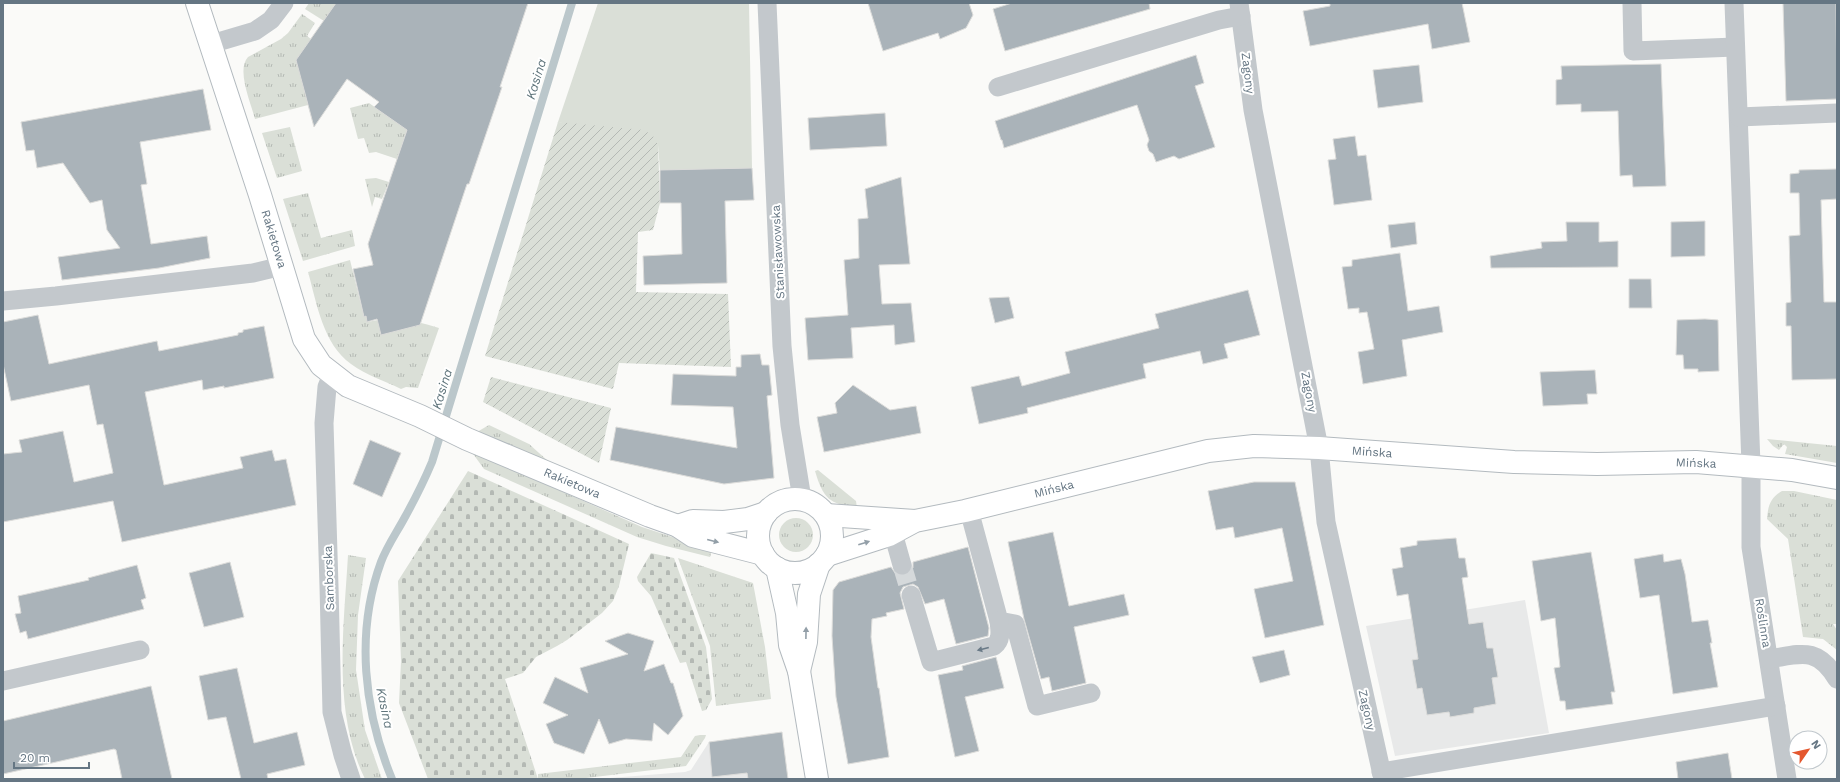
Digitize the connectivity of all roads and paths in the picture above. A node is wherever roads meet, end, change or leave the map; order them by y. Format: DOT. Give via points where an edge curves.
graph roads {
  1 [pos="197,3"];
  2 [pos="284,3"];
  3 [pos="767,3"];
  4 [pos="1632,3"];
  5 [pos="1734,3"];
  6 [pos="1240,9"];
  7 [pos="211,44"];
  8 [pos="1735,47"];
  9 [pos="998,87"];
  10 [pos="1837,113"];
  11 [pos="1739,117"];
  12 [pos="282,266"];
  13 [pos="3,301"];
  14 [pos="332,375"];
  15 [pos="1320,448"];
  16 [pos="1751,465"];
  17 [pos="1837,478"];
  18 [pos="802,499"];
  19 [pos="969,510"];
  20 [pos="766,512"];
  21 [pos="826,515"];
  22 [pos="915,521"];
  23 [pos="678,526"];
  24 [pos="893,533"];
  25 [pos="823,560"];
  26 [pos="770,561"];
  27 [pos="902,565"];
  28 [pos="911,595"];
  29 [pos="998,621"];
  30 [pos="140,650"];
  31 [pos="1769,658"];
  32 [pos="799,671"];
  33 [pos="1833,673"];
  34 [pos="3,681"];
  35 [pos="1091,693"];
  36 [pos="1776,706"];
  37 [pos="1382,775"];
  38 [pos="351,779"];
  39 [pos="816,779"];
  40 [pos="1787,779"];
  1 -- 7 [label="street, Rakietowa"];
  2 -- 7 [label="street" via="271,20 255,31"];
  3 -- 18 [label="street, Stanisławowska" via="782,346 790,425"];
  4 -- 8 [label="street" via="1633,51"];
  5 -- 8 [label="street, Roślinna"];
  6 -- 9 [label="street" via="1219,20"];
  6 -- 15 [label="street, Zagony" via="1253,110"];
  7 -- 12 [label="street, Rakietowa"];
  8 -- 11 [label="street, Roślinna"];
  10 -- 11 [label="street"];
  11 -- 16 [label="street, Roślinna"];
  12 -- 13 [label="street" via="254,273"];
  12 -- 14 [label="street, Rakietowa" via="304,339 321,365"];
  14 -- 23 [label="street, Rakietowa" via="348,386 467,439"];
  14 -- 38 [label="street, Samborska" via="327,387 324,423 332,712 342,755"];
  15 -- 16 [label="street, Mińska" via="1514,462 1689,462"];
  15 -- 19 [label="street, Mińska" via="1254,446 1208,451"];
  15 -- 37 [label="street, Zagony" via="1326,522"];
  16 -- 17 [label="street, Mińska"];
  16 -- 31 [label="street, Roślinna" via="1751,546"];
  18 -- 20 [label="street" via="782,501"];
  18 -- 21 [label="street"];
  19 -- 22 [label="street, Mińska"];
  19 -- 29 [label="street"];
  20 -- 23 [label="street" via="748,519 724,522 693,521"];
  20 -- 26 [label="street" via="760,522 758,533 759,544"];
  21 -- 22 [label="street, Mińska"];
  21 -- 25 [label="street" via="832,535 831,545"];
  22 -- 24 [label="street, Mińska"];
  23 -- 26 [label="street, Rakietowa, one-way" via="694,536"];
  25 -- 24 [label="street, Mińska, one-way"];
  24 -- 27 [label="street"];
  25 -- 26 [label="street" via="809,570 799,572 788,572"];
  32 -- 25 [label="street, one-way" via="806,642 809,594"];
  26 -- 32 [label="street" via="786,610 790,645"];
  29 -- 28 [label="street, one-way" via="1000,636 994,646 931,662"];
  29 -- 35 [label="street" via="1015,624 1037,706"];
  30 -- 34 [label="street"];
  31 -- 33 [label="street" via="1811,654 1820,658"];
  31 -- 36 [label="street, Roślinna"];
  32 -- 39 [label="street"];
  36 -- 37 [label="street"];
  36 -- 40 [label="street, Roślinna"];
}
